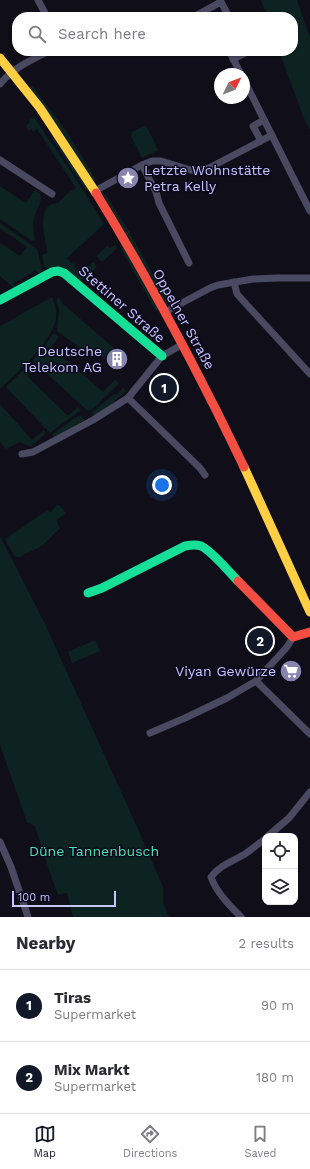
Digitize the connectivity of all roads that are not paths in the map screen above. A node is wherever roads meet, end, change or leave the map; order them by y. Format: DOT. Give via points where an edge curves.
graph roads {
  1 [pos="38,0"];
  2 [pos="205,0"];
  3 [pos="220,1"];
  4 [pos="209,8"];
  5 [pos="44,12"];
  6 [pos="202,12"];
  7 [pos="226,12"];
  8 [pos="39,56"];
  9 [pos="232,56"];
  10 [pos="239,56"];
  11 [pos="0,58"];
  12 [pos="233,59"];
  13 [pos="238,68"];
  14 [pos="12,73"];
  15 [pos="0,84"];
  16 [pos="250,92"];
  17 [pos="264,120"];
  18 [pos="272,135"];
  19 [pos="261,141"];
  20 [pos="0,160"];
  21 [pos="142,165"];
  22 [pos="95,192"];
  23 [pos="52,194"];
  24 [pos="310,211"];
  25 [pos="189,262"];
  26 [pos="310,278"];
  27 [pos="234,282"];
  28 [pos="0,300"];
  29 [pos="165,312"];
  30 [pos="183,344"];
  31 [pos="162,356"];
  32 [pos="310,374"];
  33 [pos="128,398"];
  34 [pos="22,454"];
  35 [pos="205,475"];
  36 [pos="88,592"];
  37 [pos="310,612"];
  38 [pos="310,632"];
  39 [pos="293,637"];
  40 [pos="256,681"];
  41 [pos="150,733"];
  42 [pos="310,734"];
  43 [pos="310,792"];
  44 [pos="272,833"];
  45 [pos="262,841"];
  46 [pos="0,842"];
  47 [pos="28,917"];
  48 [pos="241,917"];
  1 -- 5 [label="street"];
  2 -- 4 [label="street"];
  3 -- 4 [label="street"];
  3 -- 7 [label="street"];
  4 -- 6 [label="street"];
  8 -- 14 [label="street"];
  9 -- 12 [label="street"];
  10 -- 12 [label="street"];
  11 -- 14 [label="street, Oppelner Straße"];
  12 -- 13 [label="street"];
  14 -- 15 [label="street"];
  14 -- 22 [label="street, Oppelner Straße" via="39,107"];
  16 -- 17 [label="street"];
  17 -- 18 [label="street"];
  17 -- 19 [label="street" via="253,126"];
  18 -- 19 [label="street"];
  18 -- 24 [label="street"];
  19 -- 21 [label="street" via="201,170 194,171 161,161"];
  20 -- 23 [label="street"];
  21 -- 22 [label="street"];
  21 -- 25 [label="street" via="156,192 158,203"];
  22 -- 29 [label="street, Oppelner Straße"];
  26 -- 27 [label="street"];
  27 -- 29 [label="street" via="210,288"];
  27 -- 32 [label="street" via="237,294"];
  28 -- 31 [label="street, Stettiner Straße" via="52,272 64,273"];
  29 -- 30 [label="street, Oppelner Straße"];
  30 -- 31 [label="street"];
  30 -- 37 [label="street, Oppelner Straße" via="259,496"];
  31 -- 33 [label="street"];
  33 -- 34 [label="street" via="34,452"];
  33 -- 35 [label="street"];
  36 -- 39 [label="street" via="102,588 185,546 198,544 207,550"];
  38 -- 39 [label="street"];
  39 -- 40 [label="street"];
  40 -- 41 [label="street" via="227,698"];
  40 -- 42 [label="street"];
  43 -- 44 [label="street" via="289,818"];
  45 -- 48 [label="street" via="211,877"];
  46 -- 47 [label="street"];
}
